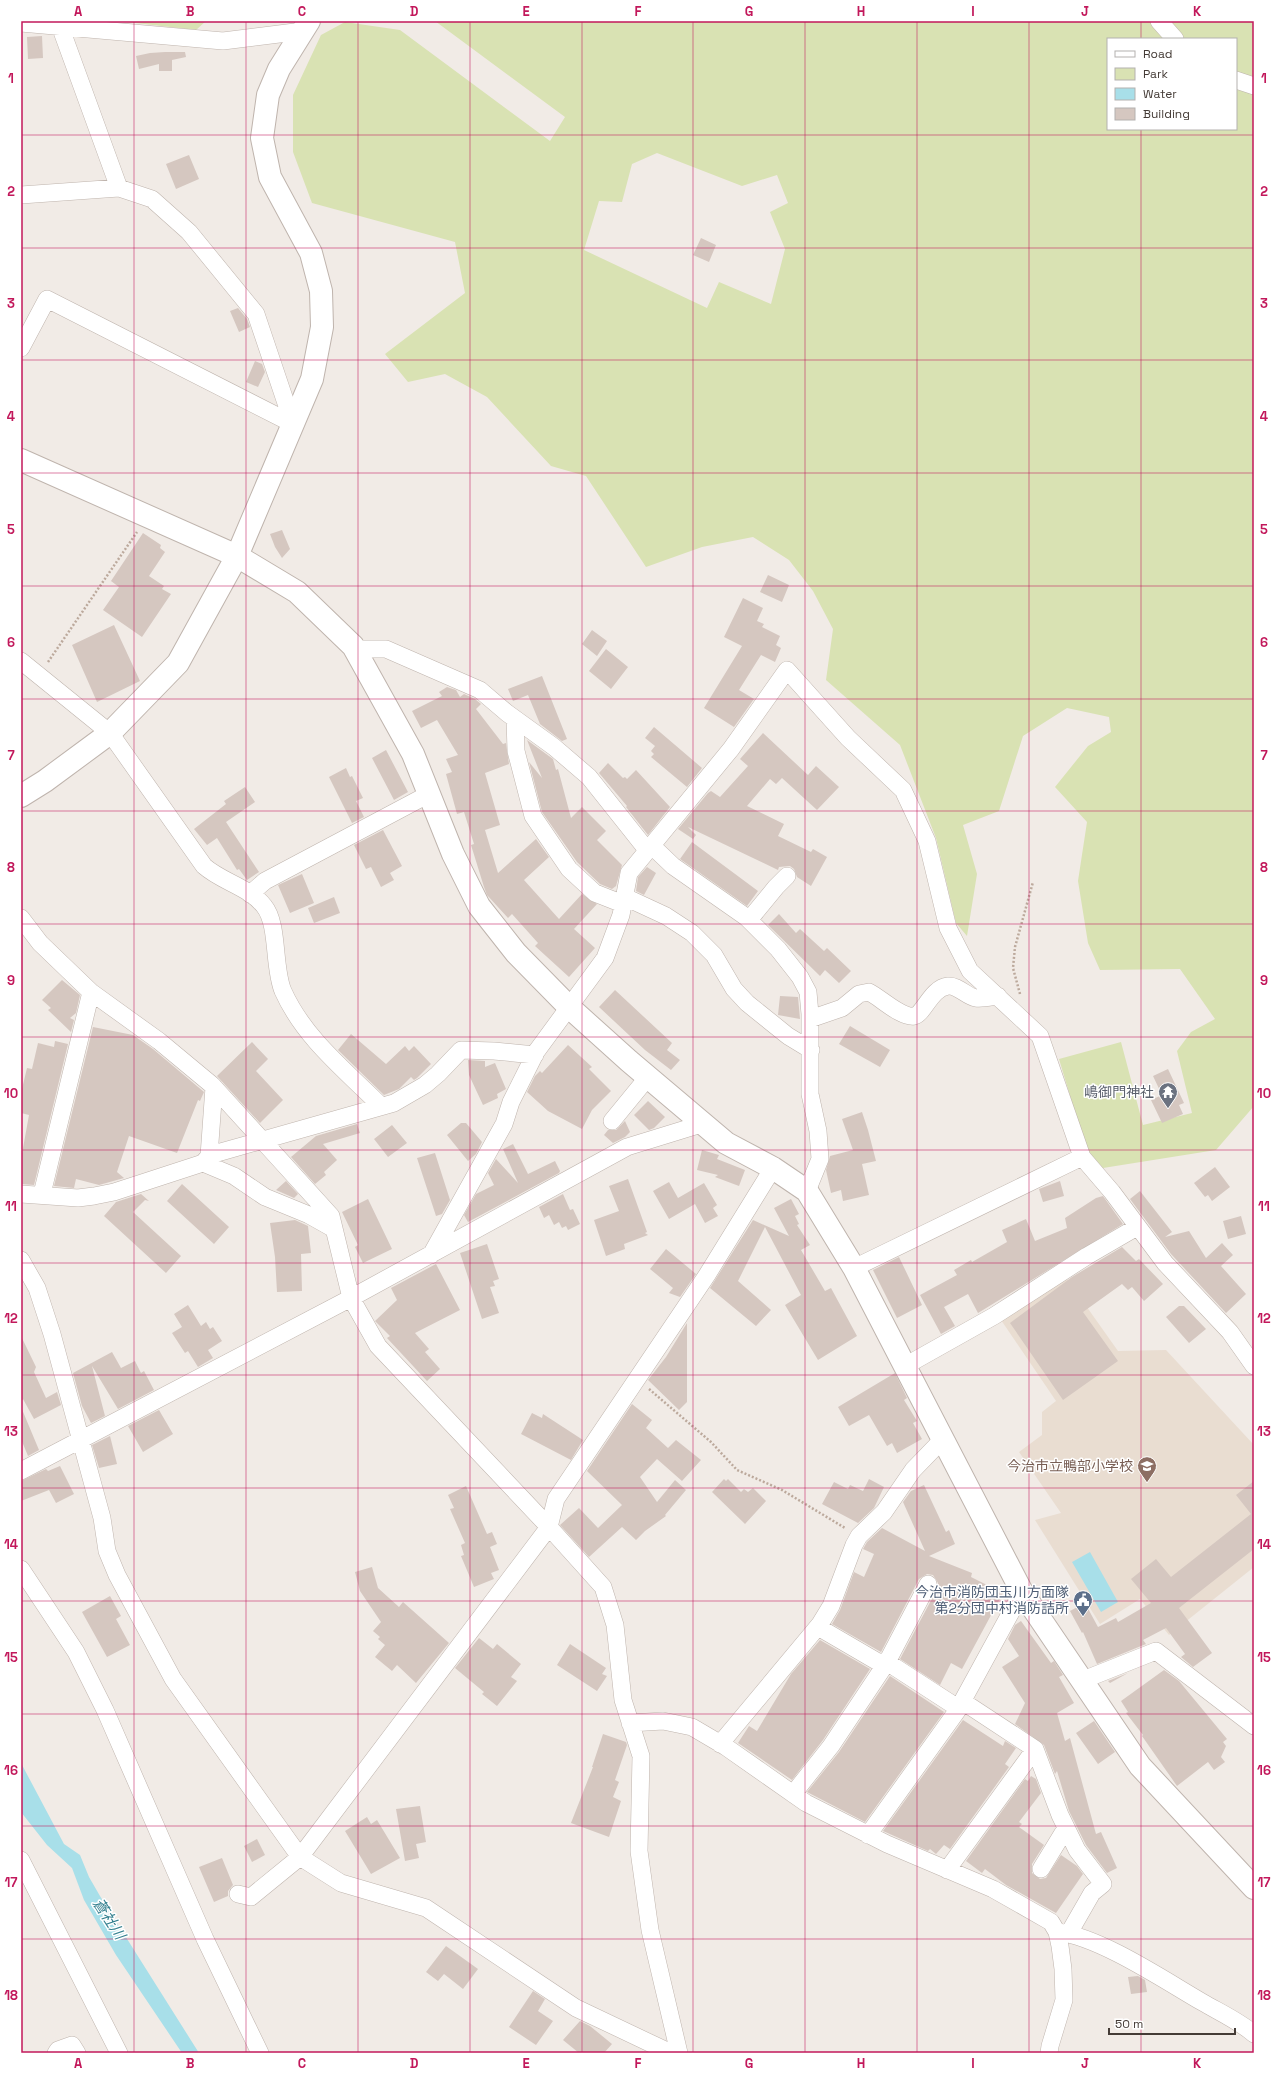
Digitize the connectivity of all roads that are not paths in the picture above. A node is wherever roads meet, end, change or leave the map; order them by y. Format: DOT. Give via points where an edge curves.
graph roads {
  1 [pos="1159,21"];
  2 [pos="21,23"];
  3 [pos="60,26"];
  4 [pos="306,26"];
  5 [pos="1175,38"];
  6 [pos="1237,80"];
  7 [pos="1254,86"];
  8 [pos="119,188"];
  9 [pos="21,195"];
  10 [pos="21,348"];
  11 [pos="292,424"];
  12 [pos="21,460"];
  13 [pos="237,556"];
  14 [pos="354,649"];
  15 [pos="21,661"];
  16 [pos="515,719"];
  17 [pos="110,733"];
  18 [pos="429,794"];
  19 [pos="21,796"];
  20 [pos="649,848"];
  21 [pos="787,876"];
  22 [pos="250,894"];
  23 [pos="624,900"];
  24 [pos="21,918"];
  25 [pos="749,920"];
  26 [pos="91,992"];
  27 [pos="998,996"];
  28 [pos="569,1008"];
  29 [pos="810,1019"];
  30 [pos="810,1050"];
  31 [pos="535,1055"];
  32 [pos="648,1077"];
  33 [pos="214,1087"];
  34 [pos="381,1106"];
  35 [pos="612,1121"];
  36 [pos="705,1123"];
  37 [pos="260,1140"];
  38 [pos="1082,1157"];
  39 [pos="206,1159"];
  40 [pos="773,1168"];
  41 [pos="807,1191"];
  42 [pos="21,1194"];
  43 [pos="42,1194"];
  44 [pos="1137,1227"];
  45 [pos="334,1229"];
  46 [pos="431,1254"];
  47 [pos="21,1260"];
  48 [pos="854,1268"];
  49 [pos="351,1298"];
  50 [pos="905,1366"];
  51 [pos="1254,1366"];
  52 [pos="80,1439"];
  53 [pos="943,1439"];
  54 [pos="21,1471"];
  55 [pos="549,1527"];
  56 [pos="21,1569"];
  57 [pos="928,1584"];
  58 [pos="1022,1592"];
  59 [pos="818,1627"];
  60 [pos="887,1662"];
  61 [pos="1083,1680"];
  62 [pos="960,1704"];
  63 [pos="630,1723"];
  64 [pos="1254,1726"];
  65 [pos="720,1744"];
  66 [pos="1035,1749"];
  67 [pos="793,1794"];
  68 [pos="1066,1828"];
  69 [pos="868,1835"];
  70 [pos="300,1857"];
  71 [pos="21,1860"];
  72 [pos="1041,1869"];
  73 [pos="947,1870"];
  74 [pos="1254,1888"];
  75 [pos="238,1894"];
  76 [pos="1063,1933"];
  77 [pos="1254,2034"];
  78 [pos="56,2053"];
  79 [pos="76,2053"];
  80 [pos="119,2053"];
  81 [pos="260,2053"];
  82 [pos="671,2053"];
  83 [pos="679,2053"];
  84 [pos="1049,2053"];
  1 -- 5 [label="street"];
  2 -- 3 [label="street"];
  3 -- 4 [label="street" via="223,41"];
  3 -- 8 [label="street"];
  4 -- 11 [label="street" via="279,69 268,95 262,138 270,177 311,253 321,291 322,327 312,379"];
  6 -- 7 [label="street"];
  8 -- 9 [label="street"];
  8 -- 11 [label="street" via="152,199 188,232 256,314"];
  10 -- 11 [label="street" via="47,299"];
  11 -- 13 [label="street"];
  12 -- 13 [label="street"];
  13 -- 14 [label="street" via="297,592"];
  13 -- 17 [label="street" via="178,663"];
  14 -- 16 [label="street" via="386,649 467,684 480,690"];
  14 -- 18 [label="street" via="413,754"];
  15 -- 17 [label="street"];
  16 -- 20 [label="street" via="554,747 589,777"];
  16 -- 23 [label="street" via="516,750 533,816 569,869 595,893"];
  17 -- 19 [label="street"];
  17 -- 22 [label="street" via="204,866 211,873"];
  18 -- 22 [label="street" via="265,881"];
  18 -- 28 [label="street" via="453,854 479,906 516,953"];
  20 -- 23 [label="street" via="629,873"];
  20 -- 25 [label="street"];
  20 -- 27 [label="street" via="731,749 787,670 848,738 904,790 927,841 948,928 970,971"];
  21 -- 25 [label="street"];
  22 -- 34 [label="street" via="266,907 273,929 282,990 296,1017 319,1046"];
  23 -- 28 [label="street" via="605,958"];
  23 -- 30 [label="street" via="666,916 692,933 714,955 734,989 747,1003"];
  24 -- 26 [label="street" via="40,943"];
  25 -- 29 [label="street" via="778,949 800,977 808,992"];
  26 -- 33 [label="street" via="159,1041"];
  26 -- 43 [label="street"];
  27 -- 29 [label="street" via="976,998 948,986 939,989 919,1014 913,1016 902,1015 869,992 859,994 842,1008"];
  27 -- 38 [label="street" via="1040,1036"];
  28 -- 31 [label="street"];
  28 -- 32 [label="street"];
  29 -- 30 [label="street"];
  30 -- 41 [label="street" via="810,1094 818,1131 820,1159"];
  31 -- 34 [label="street" via="461,1050 425,1085 394,1103"];
  31 -- 46 [label="street" via="511,1102 504,1124"];
  32 -- 35 [label="street"];
  32 -- 36 [label="street"];
  33 -- 37 [label="street"];
  33 -- 39 [label="street"];
  34 -- 37 [label="street"];
  36 -- 40 [label="street" via="726,1143"];
  36 -- 46 [label="street" via="627,1147"];
  37 -- 39 [label="street"];
  37 -- 45 [label="street" via="330,1216"];
  38 -- 44 [label="street"];
  38 -- 48 [label="street"];
  39 -- 43 [label="street" via="114,1192 78,1198"];
  39 -- 45 [label="street" via="266,1197 309,1215"];
  40 -- 41 [label="street"];
  40 -- 55 [label="street" via="707,1275 556,1499"];
  41 -- 48 [label="street"];
  42 -- 43 [label="street"];
  44 -- 50 [label="street" via="994,1316"];
  44 -- 51 [label="street" via="1165,1263 1230,1332"];
  45 -- 49 [label="street"];
  46 -- 49 [label="street"];
  47 -- 52 [label="street" via="37,1288"];
  48 -- 50 [label="street"];
  49 -- 52 [label="street"];
  49 -- 55 [label="street" via="378,1346"];
  50 -- 53 [label="street"];
  52 -- 54 [label="street"];
  52 -- 70 [label="street" via="102,1518 107,1551 117,1575 173,1679"];
  53 -- 58 [label="street"];
  53 -- 59 [label="street" via="913,1470 884,1512 854,1545 831,1606"];
  55 -- 63 [label="street" via="603,1588 615,1625 622,1700"];
  55 -- 70 [label="street"];
  56 -- 81 [label="street" via="76,1652 105,1710 205,1939"];
  57 -- 60 [label="street"];
  58 -- 61 [label="street"];
  58 -- 62 [label="street"];
  59 -- 60 [label="street" via="878,1662"];
  59 -- 65 [label="street"];
  60 -- 62 [label="street"];
  60 -- 67 [label="street" via="831,1746"];
  61 -- 64 [label="street" via="1156,1651"];
  61 -- 74 [label="street" via="1140,1766"];
  62 -- 66 [label="street"];
  62 -- 69 [label="street"];
  63 -- 65 [label="street" via="663,1721 692,1726"];
  63 -- 83 [label="street" via="641,1756 639,1851 649,1923"];
  65 -- 67 [label="street"];
  66 -- 68 [label="street"];
  66 -- 73 [label="street"];
  67 -- 69 [label="street"];
  68 -- 72 [label="street"];
  68 -- 76 [label="street" via="1077,1850 1103,1884 1092,1893"];
  69 -- 73 [label="street"];
  70 -- 75 [label="street" via="251,1897"];
  70 -- 82 [label="street" via="341,1883 426,1908 576,2008"];
  71 -- 80 [label="street"];
  73 -- 76 [label="street" via="999,1892 1051,1922"];
  76 -- 77 [label="street" via="1108,1949 1193,1996"];
  76 -- 84 [label="street" via="1064,2000"];
  78 -- 79 [label="street" via="72,2045"];
}
